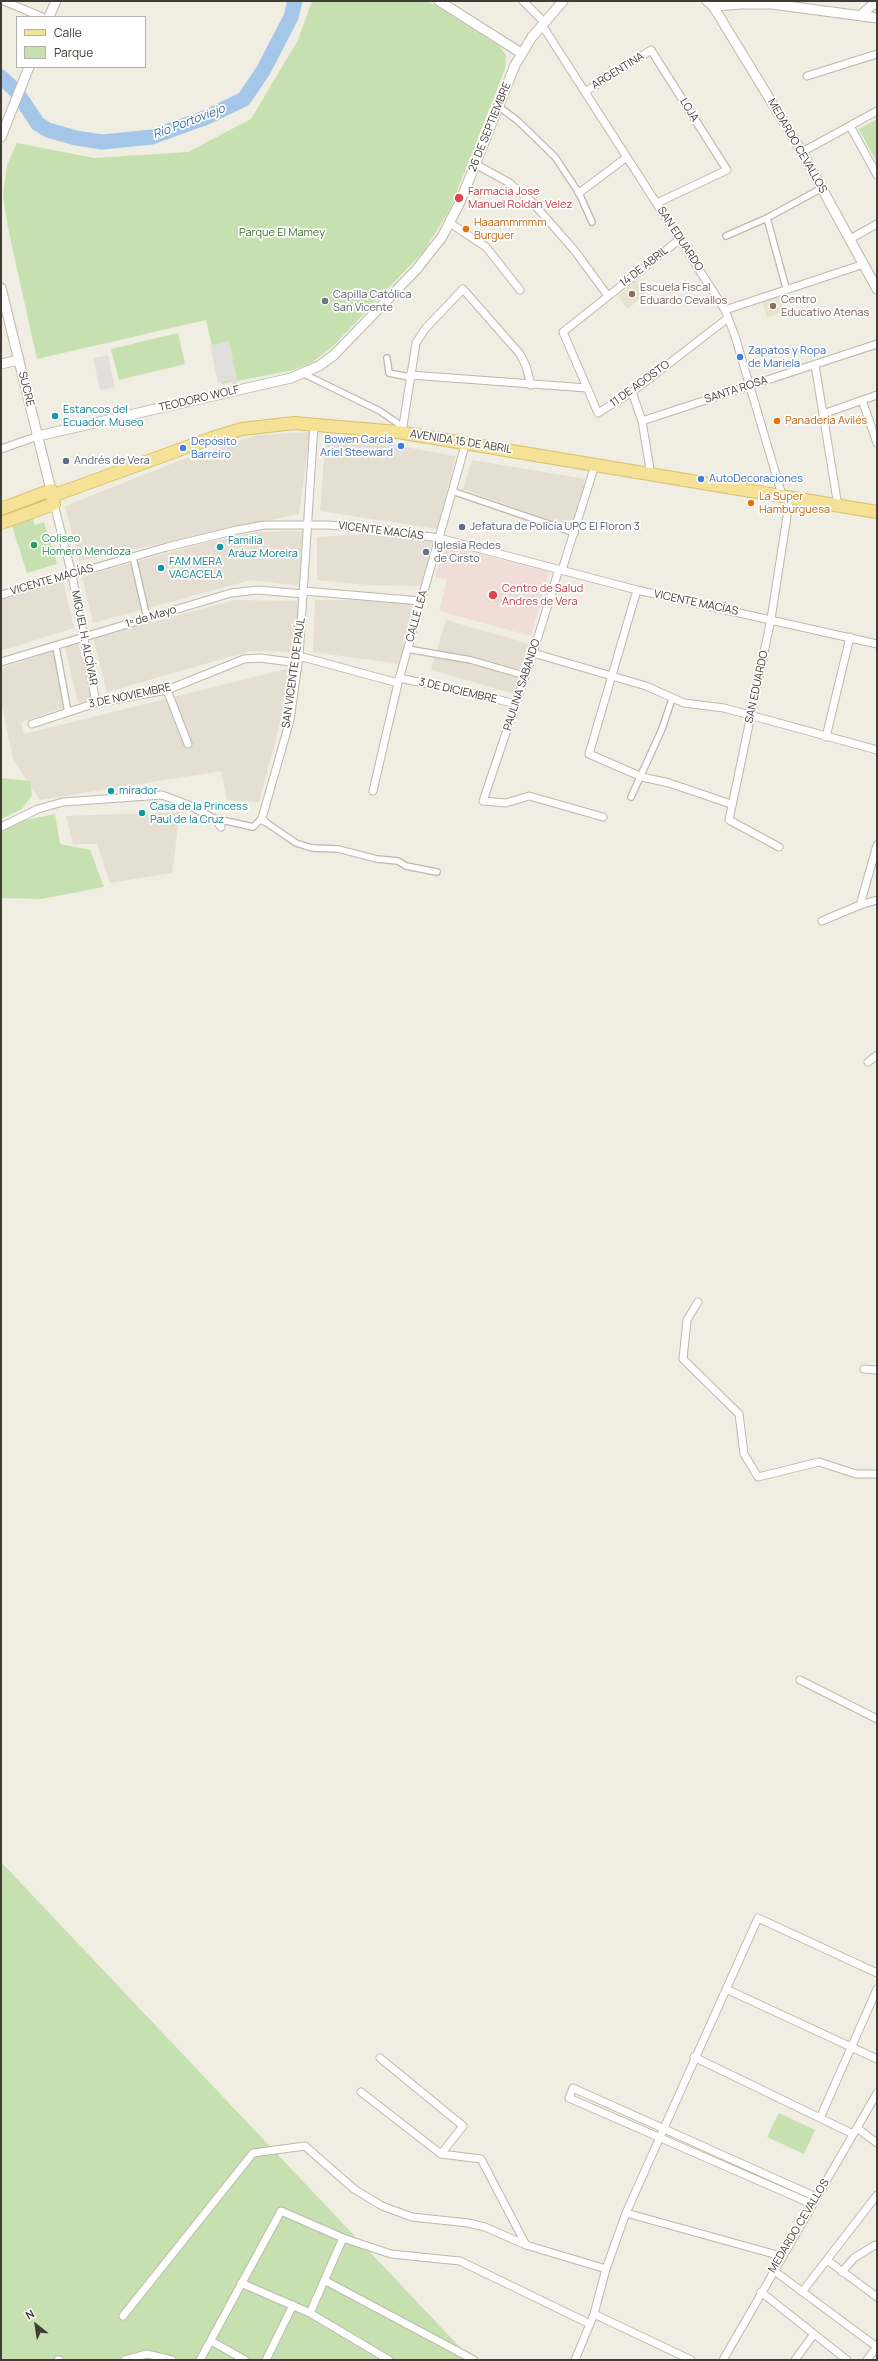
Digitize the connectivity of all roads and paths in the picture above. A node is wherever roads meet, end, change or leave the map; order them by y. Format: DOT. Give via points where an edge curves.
graph roads {
  1 [pos="4,1"];
  2 [pos="56,1"];
  3 [pos="439,1"];
  4 [pos="523,1"];
  5 [pos="563,1"];
  6 [pos="877,1"];
  7 [pos="710,4"];
  8 [pos="861,15"];
  9 [pos="40,16"];
  10 [pos="49,16"];
  11 [pos="877,18"];
  12 [pos="543,24"];
  13 [pos="651,50"];
  14 [pos="521,53"];
  15 [pos="877,54"];
  16 [pos="29,68"];
  17 [pos="807,76"];
  18 [pos="585,92"];
  19 [pos="498,106"];
  20 [pos="877,111"];
  21 [pos="850,126"];
  22 [pos="2,134"];
  23 [pos="802,152"];
  24 [pos="627,157"];
  25 [pos="475,164"];
  26 [pos="877,175"];
  27 [pos="822,188"];
  28 [pos="579,193"];
  29 [pos="657,203"];
  30 [pos="767,218"];
  31 [pos="592,222"];
  32 [pos="450,223"];
  33 [pos="877,224"];
  34 [pos="726,236"];
  35 [pos="680,239"];
  36 [pos="850,239"];
  37 [pos="864,264"];
  38 [pos="1,288"];
  39 [pos="786,288"];
  40 [pos="877,289"];
  41 [pos="520,290"];
  42 [pos="608,296"];
  43 [pos="725,310"];
  44 [pos="728,318"];
  45 [pos="877,344"];
  46 [pos="387,358"];
  47 [pos="19,360"];
  48 [pos="1,364"];
  49 [pos="815,364"];
  50 [pos="304,374"];
  51 [pos="409,376"];
  52 [pos="531,385"];
  53 [pos="750,386"];
  54 [pos="587,388"];
  55 [pos="632,392"];
  56 [pos="877,395"];
  57 [pos="862,400"];
  58 [pos="823,414"];
  59 [pos="642,421"];
  60 [pos="314,424"];
  61 [pos="402,430"];
  62 [pos="38,436"];
  63 [pos="466,442"];
  64 [pos="877,443"];
  65 [pos="1,449"];
  66 [pos="595,465"];
  67 [pos="651,475"];
  68 [pos="452,491"];
  69 [pos="786,496"];
  70 [pos="52,497"];
  71 [pos="838,506"];
  72 [pos="1,509"];
  73 [pos="877,512"];
  74 [pos="1,523"];
  75 [pos="307,524"];
  76 [pos="575,533"];
  77 [pos="439,538"];
  78 [pos="133,557"];
  79 [pos="560,569"];
  80 [pos="72,575"];
  81 [pos="637,590"];
  82 [pos="304,593"];
  83 [pos="1,595"];
  84 [pos="421,600"];
  85 [pos="147,618"];
  86 [pos="771,619"];
  87 [pos="850,637"];
  88 [pos="84,638"];
  89 [pos="877,644"];
  90 [pos="56,647"];
  91 [pos="408,649"];
  92 [pos="533,653"];
  93 [pos="299,660"];
  94 [pos="1,662"];
  95 [pos="613,675"];
  96 [pos="526,676"];
  97 [pos="399,681"];
  98 [pos="167,690"];
  99 [pos="672,699"];
  100 [pos="96,703"];
  101 [pos="516,704"];
  102 [pos="68,712"];
  103 [pos="751,715"];
  104 [pos="32,724"];
  105 [pos="826,737"];
  106 [pos="188,744"];
  107 [pos="877,750"];
  108 [pos="642,777"];
  109 [pos="373,791"];
  110 [pos="631,797"];
  111 [pos="732,804"];
  112 [pos="210,817"];
  113 [pos="603,817"];
  114 [pos="263,820"];
  115 [pos="1,826"];
  116 [pos="222,827"];
  117 [pos="877,845"];
  118 [pos="779,847"];
  119 [pos="437,872"];
  120 [pos="877,900"];
  121 [pos="860,905"];
  122 [pos="822,921"];
  123 [pos="877,1055"];
  124 [pos="868,1062"];
  125 [pos="698,1302"];
  126 [pos="864,1369"];
  127 [pos="877,1370"];
  128 [pos="877,1474"];
  129 [pos="800,1680"];
  130 [pos="877,1719"];
  131 [pos="877,1973"];
  132 [pos="726,1989"];
  133 [pos="877,1989"];
  134 [pos="852,2046"];
  135 [pos="694,2057"];
  136 [pos="380,2058"];
  137 [pos="877,2059"];
  138 [pos="361,2092"];
  139 [pos="877,2093"];
  140 [pos="820,2118"];
  141 [pos="662,2129"];
  142 [pos="855,2131"];
  143 [pos="658,2137"];
  144 [pos="877,2143"];
  145 [pos="441,2154"];
  146 [pos="877,2195"];
  147 [pos="816,2197"];
  148 [pos="812,2204"];
  149 [pos="626,2213"];
  150 [pos="343,2238"];
  151 [pos="526,2245"];
  152 [pos="877,2246"];
  153 [pos="781,2256"];
  154 [pos="827,2260"];
  155 [pos="606,2269"];
  156 [pos="773,2270"];
  157 [pos="842,2272"];
  158 [pos="324,2280"];
  159 [pos="241,2283"];
  160 [pos="761,2292"];
  161 [pos="802,2292"];
  162 [pos="877,2297"];
  163 [pos="293,2305"];
  164 [pos="310,2313"];
  165 [pos="594,2314"];
  166 [pos="123,2316"];
  167 [pos="590,2324"];
  168 [pos="814,2334"];
  169 [pos="210,2341"];
  170 [pos="877,2347"];
  171 [pos="839,2358"];
  172 [pos="578,2359"];
  173 [pos="125,2360"];
  174 [pos="172,2360"];
  175 [pos="200,2360"];
  176 [pos="245,2360"];
  177 [pos="266,2360"];
  178 [pos="389,2360"];
  179 [pos="474,2360"];
  180 [pos="691,2360"];
  181 [pos="723,2360"];
  182 [pos="795,2360"];
  183 [pos="847,2360"];
  184 [pos="867,2360"];
  1 -- 9 [label="street"];
  2 -- 10 [label="street"];
  3 -- 14 [label="street"];
  4 -- 12 [label="street, SAN EDUARDO"];
  5 -- 12 [label="street, 26 DE SEPTIEMBRE"];
  6 -- 8 [label="street"];
  7 -- 8 [label="street" via="772,4"];
  7 -- 23 [label="street, MEDARDO CEVALLOS"];
  8 -- 11 [label="street"];
  12 -- 14 [label="street, 26 DE SEPTIEMBRE"];
  12 -- 18 [label="street, SAN EDUARDO"];
  13 -- 18 [label="street, ARGENTINA"];
  13 -- 29 [label="street, LOJA" via="727,170"];
  14 -- 19 [label="street, 26 DE SEPTIEMBRE"];
  15 -- 17 [label="street"];
  16 -- 22 [label="street"];
  18 -- 24 [label="street, SAN EDUARDO"];
  19 -- 25 [label="street, 26 DE SEPTIEMBRE"];
  19 -- 28 [label="street" via="518,121 555,157"];
  20 -- 21 [label="street"];
  21 -- 23 [label="street"];
  21 -- 26 [label="street"];
  23 -- 27 [label="street, MEDARDO CEVALLOS"];
  24 -- 28 [label="street"];
  24 -- 29 [label="street, SAN EDUARDO"];
  25 -- 32 [label="street, 26 DE SEPTIEMBRE"];
  25 -- 42 [label="street" via="512,185 532,202"];
  27 -- 30 [label="street"];
  27 -- 36 [label="street, MEDARDO CEVALLOS"];
  28 -- 31 [label="street"];
  29 -- 35 [label="street, SAN EDUARDO"];
  30 -- 34 [label="street"];
  30 -- 39 [label="street"];
  32 -- 41 [label="street" via="486,247"];
  32 -- 50 [label="street, 26 DE SEPTIEMBRE" via="430,254 375,315 334,355"];
  33 -- 36 [label="street"];
  35 -- 42 [label="street, 14 DE ABRIL"];
  35 -- 43 [label="street, SAN EDUARDO"];
  36 -- 37 [label="street, MEDARDO CEVALLOS"];
  37 -- 39 [label="street"];
  37 -- 40 [label="street, MEDARDO CEVALLOS"];
  38 -- 47 [label="street, SUCRE"];
  39 -- 43 [label="street"];
  42 -- 54 [label="street, 14 DE ABRIL" via="563,332"];
  43 -- 44 [label="street, SAN EDUARDO"];
  44 -- 53 [label="street, SAN EDUARDO"];
  44 -- 55 [label="street, 11 DE AGOSTO"];
  45 -- 49 [label="street, SANTA ROSA"];
  46 -- 51 [label="street" via="389,373"];
  47 -- 48 [label="street"];
  47 -- 62 [label="street, SUCRE"];
  49 -- 53 [label="street, SANTA ROSA"];
  49 -- 58 [label="street"];
  50 -- 61 [label="street" via="380,411"];
  50 -- 62 [label="street, TEODORO WOLF"];
  51 -- 52 [label="street"];
  51 -- 52 [label="street" via="413,350 419,337 463,289 520,354"];
  51 -- 61 [label="street"];
  52 -- 54 [label="street"];
  53 -- 59 [label="street, SANTA ROSA"];
  53 -- 69 [label="street, SAN EDUARDO"];
  54 -- 55 [label="street, 11 DE AGOSTO" via="598,414"];
  55 -- 59 [label="street"];
  56 -- 57 [label="street"];
  57 -- 58 [label="street"];
  57 -- 64 [label="street"];
  58 -- 71 [label="street"];
  59 -- 67 [label="street"];
  60 -- 61 [label="main road, AVENIDA 15 DE ABRIL"];
  60 -- 70 [label="main road, AVENIDA 15 DE ABRIL" via="294,423 242,429"];
  60 -- 75 [label="street, SAN VICENTE DE PAÚL"];
  61 -- 63 [label="main road, AVENIDA 15 DE ABRIL"];
  62 -- 65 [label="street, TEODORO WOLF"];
  62 -- 70 [label="street, SUCRE"];
  63 -- 66 [label="main road, AVENIDA 15 DE ABRIL"];
  63 -- 68 [label="street, CALLE LEA"];
  66 -- 67 [label="main road, AVENIDA 15 DE ABRIL"];
  66 -- 76 [label="street, PAULINA SABANDO"];
  67 -- 69 [label="main road, AVENIDA 15 DE ABRIL"];
  68 -- 76 [label="street"];
  68 -- 77 [label="street, CALLE LEA"];
  69 -- 71 [label="main road, AVENIDA 15 DE ABRIL"];
  69 -- 86 [label="street, SAN EDUARDO"];
  70 -- 72 [label="main road, AVENIDA 15 DE ABRIL"];
  70 -- 74 [label="main road, AVENIDA 15 DE ABRIL"];
  70 -- 80 [label="street, MIGUEL H. ALCÍVAR"];
  71 -- 73 [label="main road, AVENIDA 15 DE ABRIL"];
  75 -- 77 [label="street, VICENTE MACÍAS" via="383,530"];
  75 -- 78 [label="street, VICENTE MACÍAS" via="265,525 238,530"];
  75 -- 82 [label="street, SAN VICENTE DE PAÚL"];
  76 -- 79 [label="street, PAULINA SABANDO"];
  77 -- 79 [label="street, VICENTE MACÍAS"];
  77 -- 84 [label="street, CALLE LEA"];
  78 -- 80 [label="street, VICENTE MACÍAS"];
  78 -- 85 [label="street"];
  79 -- 81 [label="street, VICENTE MACÍAS"];
  79 -- 92 [label="street, PAULINA SABANDO"];
  80 -- 83 [label="street, VICENTE MACÍAS"];
  80 -- 88 [label="street, MIGUEL H. ALCÍVAR"];
  81 -- 86 [label="street, VICENTE MACÍAS"];
  81 -- 95 [label="street"];
  82 -- 84 [label="street, 1º de Mayo"];
  82 -- 85 [label="street, 1º de Mayo" via="248,590"];
  82 -- 93 [label="street, SAN VICENTE DE PAÚL"];
  84 -- 91 [label="street, CALLE LEA"];
  85 -- 88 [label="street, 1º de Mayo"];
  86 -- 87 [label="street, VICENTE MACÍAS"];
  86 -- 103 [label="street, SAN EDUARDO"];
  87 -- 89 [label="street, VICENTE MACÍAS"];
  87 -- 105 [label="street"];
  88 -- 90 [label="street, 1º de Mayo"];
  88 -- 100 [label="street, MIGUEL H. ALCÍVAR"];
  90 -- 94 [label="street, 1º de Mayo"];
  90 -- 102 [label="street"];
  91 -- 96 [label="street" via="471,660"];
  91 -- 97 [label="street, CALLE LEA"];
  92 -- 95 [label="street"];
  92 -- 96 [label="street, PAULINA SABANDO"];
  93 -- 97 [label="street, 3 DE DICIEMBRE"];
  93 -- 98 [label="street, 3 DE NOVIEMBRE" via="244,659"];
  93 -- 114 [label="street, SAN VICENTE DE PAÚL" via="288,726"];
  95 -- 99 [label="street" via="646,686"];
  95 -- 108 [label="street" via="589,754"];
  96 -- 101 [label="street, PAULINA SABANDO"];
  97 -- 101 [label="street, 3 DE DICIEMBRE" via="472,693"];
  97 -- 109 [label="street, CALLE LEA"];
  98 -- 100 [label="street, 3 DE NOVIEMBRE"];
  98 -- 106 [label="street"];
  99 -- 103 [label="street" via="691,705 724,708"];
  99 -- 108 [label="street"];
  100 -- 102 [label="street, 3 DE NOVIEMBRE"];
  101 -- 113 [label="street, PAULINA SABANDO" via="483,801 506,802 529,796"];
  102 -- 104 [label="street, 3 DE NOVIEMBRE"];
  103 -- 105 [label="street"];
  103 -- 111 [label="street, SAN EDUARDO"];
  105 -- 107 [label="street"];
  108 -- 110 [label="street"];
  108 -- 111 [label="street" via="669,783"];
  111 -- 118 [label="street, SAN EDUARDO" via="729,820"];
  112 -- 114 [label="street" via="253,827"];
  112 -- 115 [label="street" via="191,806 162,795 151,795 55,804"];
  112 -- 116 [label="street"];
  114 -- 119 [label="street" via="296,843 312,848 338,849"];
  117 -- 121 [label="street"];
  120 -- 121 [label="street"];
  121 -- 122 [label="street"];
  123 -- 124 [label="street"];
  125 -- 128 [label="street" via="687,1320 683,1359 739,1414 744,1454 758,1477 819,1462 856,1474"];
  126 -- 127 [label="street"];
  129 -- 130 [label="street"];
  131 -- 132 [label="street" via="758,1918"];
  132 -- 134 [label="street"];
  132 -- 135 [label="street"];
  133 -- 134 [label="street"];
  134 -- 137 [label="street"];
  134 -- 140 [label="street"];
  135 -- 140 [label="street"];
  135 -- 141 [label="street"];
  136 -- 145 [label="street" via="463,2126"];
  138 -- 145 [label="street"];
  139 -- 142 [label="street, MEDARDO CEVALLOS"];
  140 -- 142 [label="street"];
  141 -- 143 [label="street"];
  141 -- 143 [label="street" via="573,2088 569,2098"];
  141 -- 147 [label="street"];
  142 -- 144 [label="street"];
  142 -- 147 [label="street, MEDARDO CEVALLOS"];
  143 -- 148 [label="street"];
  143 -- 149 [label="street"];
  145 -- 151 [label="street" via="481,2159"];
  146 -- 154 [label="street"];
  147 -- 148 [label="street, MEDARDO CEVALLOS"];
  148 -- 153 [label="street, MEDARDO CEVALLOS"];
  149 -- 153 [label="street"];
  149 -- 155 [label="street"];
  150 -- 158 [label="street"];
  150 -- 159 [label="street" via="281,2211"];
  150 -- 167 [label="street" via="391,2254 460,2261"];
  151 -- 155 [label="street"];
  151 -- 166 [label="street" via="485,2227 412,2217 382,2206 354,2189 305,2146 253,2153"];
  152 -- 157 [label="street" via="875,2244 854,2258"];
  153 -- 156 [label="street, MEDARDO CEVALLOS"];
  154 -- 157 [label="street"];
  154 -- 161 [label="street"];
  155 -- 165 [label="street"];
  156 -- 160 [label="street, MEDARDO CEVALLOS"];
  156 -- 161 [label="street"];
  157 -- 162 [label="street"];
  158 -- 164 [label="street"];
  158 -- 179 [label="street"];
  159 -- 163 [label="street"];
  159 -- 169 [label="street"];
  160 -- 168 [label="street"];
  160 -- 181 [label="street, MEDARDO CEVALLOS"];
  161 -- 170 [label="street"];
  163 -- 164 [label="street"];
  163 -- 177 [label="street"];
  164 -- 178 [label="street"];
  165 -- 167 [label="street"];
  165 -- 180 [label="street"];
  167 -- 172 [label="street"];
  168 -- 171 [label="street"];
  168 -- 182 [label="street"];
  169 -- 175 [label="street"];
  169 -- 176 [label="street"];
  170 -- 184 [label="street"];
  171 -- 183 [label="street"];
  173 -- 174 [label="street" via="147,2354"];
}
